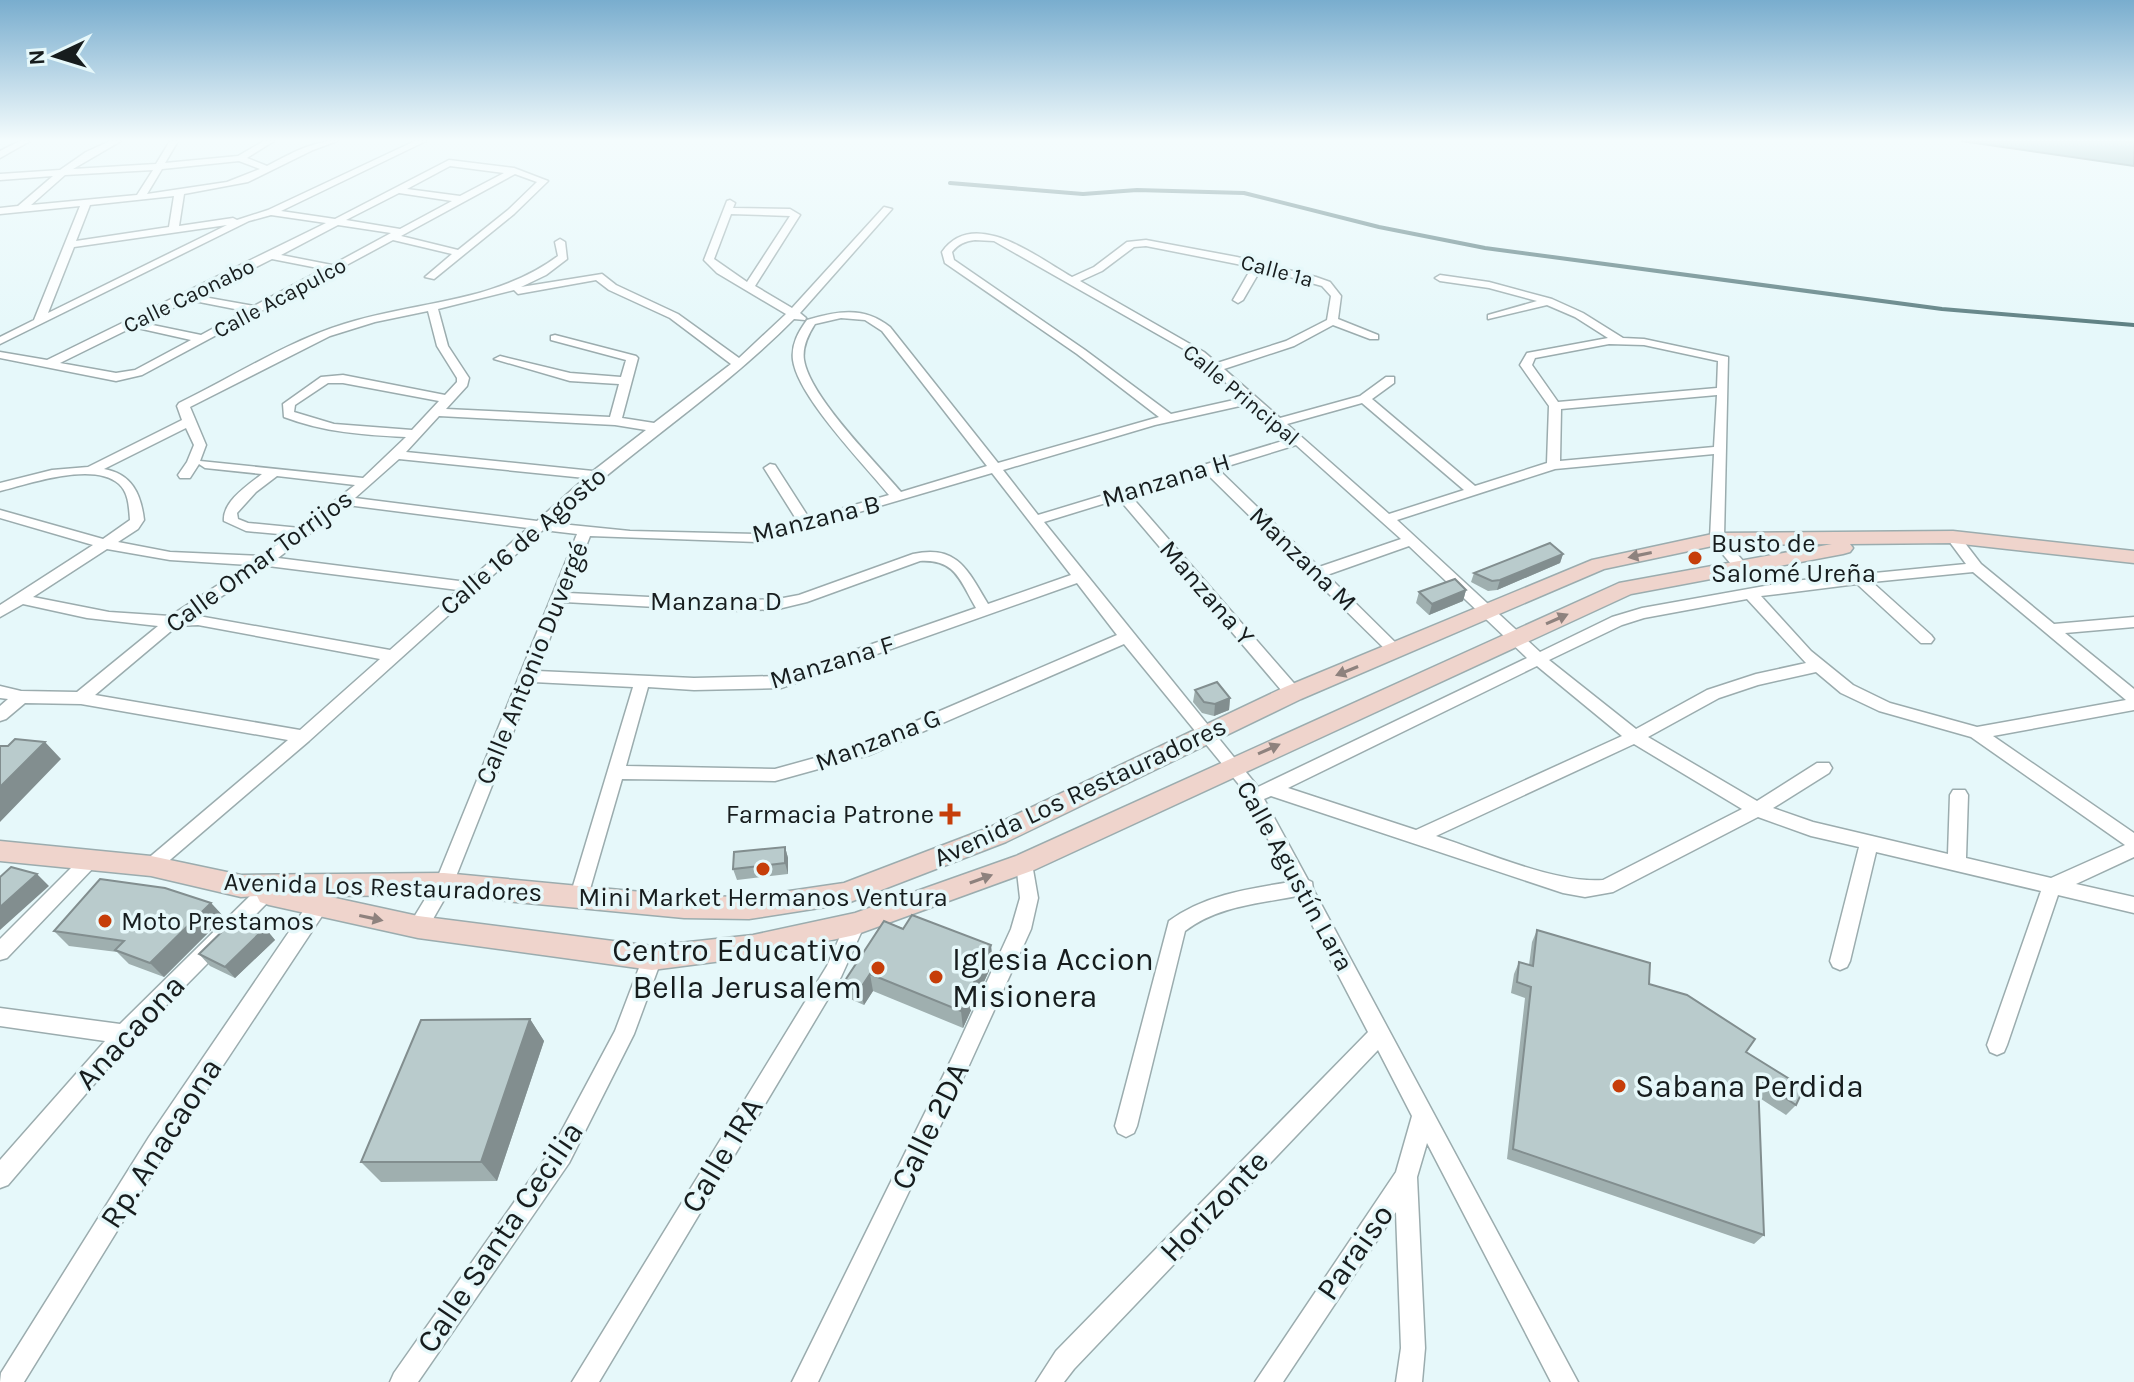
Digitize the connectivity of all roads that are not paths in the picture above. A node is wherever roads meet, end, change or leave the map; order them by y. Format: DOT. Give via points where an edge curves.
graph roads {
  1 [pos="25,205"];
  2 [pos="72,205"];
  3 [pos="85,205"];
  4 [pos="177,205"];
  5 [pos="285,205"];
  6 [pos="368,205"];
  7 [pos="450,205"];
  8 [pos="518,205"];
  9 [pos="887,209"];
  10 [pos="0,211"];
  11 [pos="19,211"];
  12 [pos="271,212"];
  13 [pos="246,219"];
  14 [pos="334,223"];
  15 [pos="174,230"];
  16 [pos="398,235"];
  17 [pos="560,242"];
  18 [pos="70,245"];
  19 [pos="458,253"];
  20 [pos="271,256"];
  21 [pos="1258,265"];
  22 [pos="337,269"];
  23 [pos="430,277"];
  24 [pos="1440,278"];
  25 [pos="1072,281"];
  26 [pos="750,286"];
  27 [pos="514,292"];
  28 [pos="489,294"];
  29 [pos="189,297"];
  30 [pos="1238,300"];
  31 [pos="1549,301"];
  32 [pos="523,304"];
  33 [pos="433,309"];
  34 [pos="258,310"];
  35 [pos="791,315"];
  36 [pos="1492,317"];
  37 [pos="39,321"];
  38 [pos="1332,321"];
  39 [pos="811,322"];
  40 [pos="133,324"];
  41 [pos="1374,337"];
  42 [pos="555,338"];
  43 [pos="204,339"];
  44 [pos="0,341"];
  45 [pos="1621,342"];
  46 [pos="0,355"];
  47 [pos="500,359"];
  48 [pos="49,364"];
  49 [pos="740,365"];
  50 [pos="1214,368"];
  51 [pos="1390,380"];
  52 [pos="625,381"];
  53 [pos="1723,391"];
  54 [pos="445,399"];
  55 [pos="1364,399"];
  56 [pos="1250,400"];
  57 [pos="1555,406"];
  58 [pos="434,412"];
  59 [pos="1169,418"];
  60 [pos="189,421"];
  61 [pos="615,421"];
  62 [pos="1276,423"];
  63 [pos="654,427"];
  64 [pos="414,434"];
  65 [pos="1297,441"];
  66 [pos="1721,450"];
  67 [pos="396,455"];
  68 [pos="205,464"];
  69 [pos="1553,465"];
  70 [pos="770,468"];
  71 [pos="994,468"];
  72 [pos="1209,468"];
  73 [pos="92,470"];
  74 [pos="274,472"];
  75 [pos="185,475"];
  76 [pos="596,475"];
  77 [pos="366,482"];
  78 [pos="0,487"];
  79 [pos="1473,491"];
  80 [pos="1122,494"];
  81 [pos="899,498"];
  82 [pos="344,501"];
  83 [pos="0,514"];
  84 [pos="1387,519"];
  85 [pos="1035,520"];
  86 [pos="543,525"];
  87 [pos="807,525"];
  88 [pos="585,531"];
  89 [pos="301,532"];
  90 [pos="1953,537"];
  91 [pos="1888,538"];
  92 [pos="1717,539"];
  93 [pos="1411,540"];
  94 [pos="104,544"];
  95 [pos="2134,557"];
  96 [pos="265,561"];
  97 [pos="1741,567"];
  98 [pos="1976,567"];
  99 [pos="1317,573"];
  100 [pos="1079,577"];
  101 [pos="1862,581"];
  102 [pos="470,587"];
  103 [pos="1750,593"];
  104 [pos="558,597"];
  105 [pos="22,599"];
  106 [pos="983,608"];
  107 [pos="1484,611"];
  108 [pos="0,612"];
  109 [pos="172,622"];
  110 [pos="2134,622"];
  111 [pos="2052,629"];
  112 [pos="1127,637"];
  113 [pos="1515,638"];
  114 [pos="1926,639"];
  115 [pos="1396,651"];
  116 [pos="391,656"];
  117 [pos="1539,660"];
  118 [pos="1819,666"];
  119 [pos="525,676"];
  120 [pos="642,682"];
  121 [pos="0,692"];
  122 [pos="1293,693"];
  123 [pos="21,697"];
  124 [pos="81,698"];
  125 [pos="2134,698"];
  126 [pos="2134,704"];
  127 [pos="0,715"];
  128 [pos="1977,733"];
  129 [pos="1207,735"];
  130 [pos="303,737"];
  131 [pos="1635,737"];
  132 [pos="1232,766"];
  133 [pos="1823,768"];
  134 [pos="615,772"];
  135 [pos="1263,792"];
  136 [pos="1959,795"];
  137 [pos="1757,809"];
  138 [pos="1417,837"];
  139 [pos="2134,842"];
  140 [pos="1869,844"];
  141 [pos="2134,849"];
  142 [pos="0,851"];
  143 [pos="90,860"];
  144 [pos="1025,863"];
  145 [pos="1957,863"];
  146 [pos="151,866"];
  147 [pos="444,884"];
  148 [pos="241,886"];
  149 [pos="2052,886"];
  150 [pos="1305,887"];
  151 [pos="265,893"];
  152 [pos="579,896"];
  153 [pos="2134,905"];
  154 [pos="317,907"];
  155 [pos="855,924"];
  156 [pos="418,927"];
  157 [pos="0,952"];
  158 [pos="652,958"];
  159 [pos="1840,961"];
  160 [pos="0,1017"];
  161 [pos="1381,1033"];
  162 [pos="124,1034"];
  163 [pos="1997,1045"];
  164 [pos="1424,1114"];
  165 [pos="1126,1126"];
  166 [pos="0,1177"];
  167 [pos="1406,1177"];
  168 [pos="10,1382"];
  169 [pos="403,1382"];
  170 [pos="585,1382"];
  171 [pos="805,1382"];
  172 [pos="1049,1382"];
  173 [pos="1268,1382"];
  174 [pos="1409,1382"];
  175 [pos="1565,1382"];
  1 -- 11 [label="street"];
  2 -- 11 [label="street"];
  3 -- 18 [label="street"];
  4 -- 15 [label="street"];
  5 -- 12 [label="street"];
  6 -- 14 [label="street, Calle Caonabo"];
  7 -- 16 [label="street, Calle Acapulco"];
  8 -- 19 [label="street"];
  9 -- 35 [label="street, Calle 16 de Agosto"];
  10 -- 11 [label="street"];
  12 -- 13 [label="street"];
  12 -- 14 [label="street"];
  13 -- 15 [label="street"];
  13 -- 37 [label="street"];
  14 -- 16 [label="street"];
  14 -- 20 [label="street, Calle Caonabo"];
  15 -- 18 [label="street"];
  16 -- 19 [label="street"];
  16 -- 22 [label="street, Calle Acapulco"];
  17 -- 28 [label="street" via="563,255 555,264"];
  18 -- 37 [label="street"];
  19 -- 23 [label="street"];
  20 -- 22 [label="street"];
  20 -- 29 [label="street, Calle Caonabo"];
  21 -- 25 [label="street, Calle 1a" via="1163,245 1131,244"];
  21 -- 30 [label="street"];
  21 -- 38 [label="street, Calle 1a" via="1326,284 1336,296"];
  22 -- 34 [label="street, Calle Acapulco"];
  24 -- 31 [label="street" via="1495,284"];
  25 -- 50 [label="street, Calle Principal" via="1200,354"];
  25 -- 59 [label="street, Calle Principal" via="996,238 963,238 947,252 949,261"];
  26 -- 26 [label="street" via="709,260 728,207 790,212 795,215"];
  26 -- 35 [label="street"];
  27 -- 28 [label="street"];
  27 -- 32 [label="street"];
  27 -- 49 [label="street" via="598,276 609,288 672,314"];
  28 -- 33 [label="street"];
  29 -- 34 [label="street"];
  29 -- 40 [label="street, Calle Caonabo"];
  31 -- 36 [label="street"];
  31 -- 45 [label="street" via="1597,323"];
  33 -- 54 [label="street, Calle Omar Torrijos" via="444,354 463,378"];
  33 -- 60 [label="street" via="349,326 283,353 183,406"];
  34 -- 43 [label="street, Calle Acapulco"];
  35 -- 39 [label="street"];
  35 -- 49 [label="street, Calle 16 de Agosto"];
  37 -- 44 [label="street"];
  38 -- 41 [label="street"];
  38 -- 50 [label="street, Calle 1a" via="1288,346"];
  39 -- 71 [label="street, Calle Agustín Lara" via="861,313 875,319"];
  39 -- 81 [label="street" via="799,346 803,374"];
  40 -- 43 [label="street"];
  40 -- 48 [label="street, Calle Caonabo"];
  42 -- 52 [label="street" via="630,357"];
  43 -- 48 [label="street, Calle Acapulco" via="129,375"];
  45 -- 53 [label="street" via="1724,359"];
  45 -- 57 [label="street" via="1531,355 1526,360 1534,379"];
  46 -- 48 [label="street"];
  47 -- 52 [label="street" via="570,377"];
  49 -- 63 [label="street, Calle 16 de Agosto"];
  50 -- 56 [label="street, Calle Principal"];
  51 -- 55 [label="street"];
  52 -- 61 [label="street"];
  53 -- 57 [label="street"];
  53 -- 66 [label="street"];
  54 -- 58 [label="street, Calle Omar Torrijos"];
  54 -- 64 [label="street" via="343,379 325,380 289,404 288,414 304,422"];
  55 -- 62 [label="street"];
  55 -- 79 [label="street"];
  56 -- 59 [label="street, Manzana B"];
  56 -- 62 [label="street, Calle Principal"];
  57 -- 69 [label="street"];
  58 -- 61 [label="street"];
  58 -- 64 [label="street, Calle Omar Torrijos"];
  59 -- 71 [label="street, Manzana B"];
  60 -- 73 [label="street"];
  60 -- 75 [label="street" via="201,442 200,454"];
  61 -- 63 [label="street"];
  62 -- 65 [label="street, Calle Principal"];
  63 -- 76 [label="street, Calle 16 de Agosto"];
  64 -- 67 [label="street, Calle Omar Torrijos"];
  65 -- 72 [label="street, Manzana H"];
  65 -- 84 [label="street, Calle Principal"];
  66 -- 69 [label="street"];
  66 -- 92 [label="street"];
  67 -- 76 [label="street"];
  67 -- 77 [label="street, Calle Omar Torrijos"];
  68 -- 74 [label="street"];
  69 -- 79 [label="street"];
  70 -- 87 [label="street"];
  71 -- 81 [label="street, Manzana B"];
  71 -- 85 [label="street, Calle Agustín Lara"];
  72 -- 80 [label="street, Manzana H"];
  72 -- 99 [label="street, Manzana M"];
  73 -- 78 [label="street"];
  73 -- 94 [label="street" via="110,473 133,493 137,520"];
  74 -- 77 [label="street"];
  74 -- 89 [label="street" via="242,498 230,512 231,521"];
  76 -- 86 [label="street, Calle 16 de Agosto"];
  77 -- 82 [label="street, Calle Omar Torrijos"];
  79 -- 84 [label="street"];
  80 -- 85 [label="street, Manzana H"];
  80 -- 122 [label="street, Manzana Y"];
  81 -- 87 [label="street, Manzana B"];
  82 -- 86 [label="street, Calle Antonio Duvergé"];
  82 -- 89 [label="street, Calle Omar Torrijos"];
  83 -- 94 [label="street"];
  84 -- 93 [label="street, Calle Principal"];
  85 -- 100 [label="street, Calle Agustín Lara"];
  86 -- 88 [label="street, Calle Antonio Duvergé"];
  86 -- 102 [label="street, Calle 16 de Agosto"];
  87 -- 88 [label="street, Manzana B" via="757,538 725,539"];
  88 -- 104 [label="street, Calle Antonio Duvergé"];
  89 -- 96 [label="street, Calle Omar Torrijos"];
  90 -- 91 [label="street, Avenida Los Restauradores"];
  90 -- 95 [label="street, Avenida Los Restauradores"];
  90 -- 98 [label="street"];
  91 -- 92 [label="street, Avenida Los Restauradores"];
  91 -- 97 [label="street"];
  92 -- 97 [label="street"];
  92 -- 107 [label="street, Avenida Los Restauradores, one-way" via="1599,564"];
  93 -- 99 [label="street"];
  93 -- 107 [label="street, Calle Principal"];
  94 -- 96 [label="street" via="170,556"];
  94 -- 105 [label="street"];
  96 -- 102 [label="street"];
  96 -- 109 [label="street, Calle Omar Torrijos"];
  113 -- 97 [label="street, one-way" via="1626,588"];
  98 -- 101 [label="street"];
  98 -- 111 [label="street"];
  99 -- 115 [label="street, Manzana M"];
  100 -- 106 [label="street, Manzana F"];
  100 -- 112 [label="street, Calle Agustín Lara"];
  101 -- 103 [label="street"];
  101 -- 114 [label="street"];
  102 -- 116 [label="street, Calle 16 de Agosto"];
  103 -- 117 [label="street" via="1642,613"];
  103 -- 118 [label="street"];
  104 -- 106 [label="street, Manzana D" via="778,604 939,554 953,560"];
  104 -- 119 [label="street, Calle Antonio Duvergé"];
  105 -- 108 [label="street"];
  105 -- 109 [label="street" via="67,611"];
  106 -- 120 [label="street, Manzana F" via="913,638 781,682"];
  107 -- 113 [label="street, Calle Principal"];
  107 -- 115 [label="street, Avenida Los Restauradores"];
  109 -- 116 [label="street" via="198,620"];
  109 -- 124 [label="street, Calle Omar Torrijos"];
  110 -- 111 [label="street"];
  111 -- 125 [label="street"];
  112 -- 129 [label="street, Calle Agustín Lara"];
  112 -- 134 [label="street, Manzana G" via="833,761 775,775"];
  113 -- 117 [label="street, Calle Principal"];
  132 -- 113 [label="street, one-way"];
  115 -- 122 [label="street, Avenida Los Restauradores, one-way"];
  116 -- 130 [label="street, Calle 16 de Agosto"];
  117 -- 131 [label="street, Calle Principal"];
  117 -- 135 [label="street"];
  118 -- 128 [label="street" via="1847,689 1885,707"];
  118 -- 131 [label="street" via="1713,694"];
  119 -- 120 [label="street, Manzana F"];
  119 -- 147 [label="street, Calle Antonio Duvergé"];
  120 -- 134 [label="street"];
  121 -- 123 [label="street"];
  122 -- 129 [label="street, Avenida Los Restauradores"];
  123 -- 124 [label="street"];
  123 -- 127 [label="street"];
  124 -- 130 [label="street"];
  126 -- 128 [label="street"];
  128 -- 139 [label="street"];
  129 -- 132 [label="street, Calle Agustín Lara"];
  129 -- 152 [label="street, Avenida Los Restauradores" via="997,835 845,893 749,908"];
  130 -- 146 [label="street, Calle 16 de Agosto"];
  131 -- 137 [label="street, Calle Principal"];
  131 -- 138 [label="street"];
  132 -- 135 [label="street, Calle Agustín Lara"];
  132 -- 144 [label="street"];
  133 -- 137 [label="street"];
  134 -- 152 [label="street"];
  135 -- 138 [label="street"];
  135 -- 150 [label="street, Calle Agustín Lara"];
  136 -- 145 [label="street"];
  137 -- 138 [label="street" via="1606,887 1585,889"];
  137 -- 140 [label="street, Calle Principal"];
  140 -- 145 [label="street, Calle Principal"];
  140 -- 159 [label="street"];
  141 -- 149 [label="street"];
  142 -- 143 [label="street, Avenida Los Restauradores"];
  143 -- 146 [label="street, Avenida Los Restauradores"];
  143 -- 157 [label="street"];
  155 -- 144 [label="street, one-way"];
  144 -- 171 [label="street, Calle 2DA" via="1029,898 1021,929"];
  145 -- 149 [label="street, Calle Principal"];
  146 -- 148 [label="street, Avenida Los Restauradores"];
  147 -- 148 [label="street, Avenida Los Restauradores"];
  147 -- 152 [label="street, Avenida Los Restauradores"];
  147 -- 156 [label="street, Calle Antonio Duvergé"];
  148 -- 151 [label="street"];
  149 -- 153 [label="street, Calle Principal"];
  149 -- 163 [label="street"];
  150 -- 161 [label="street, Calle Agustín Lara"];
  150 -- 165 [label="street" via="1207,907 1176,927"];
  151 -- 154 [label="street"];
  151 -- 162 [label="street, Anacaona"];
  154 -- 156 [label="street, one-way"];
  154 -- 168 [label="street, Rp. Anacaona" via="157,1145"];
  155 -- 158 [label="street" via="753,946"];
  155 -- 170 [label="street, Calle 1RA" via="834,971"];
  156 -- 158 [label="street"];
  158 -- 169 [label="street, Calle Santa Cecilia" via="624,1034 561,1155"];
  160 -- 162 [label="street"];
  161 -- 164 [label="street, Calle Agustín Lara"];
  161 -- 172 [label="street, Horizonte"];
  162 -- 166 [label="street, Anacaona"];
  164 -- 167 [label="street, Paraiso"];
  164 -- 175 [label="street, Calle Agustín Lara"];
  167 -- 173 [label="street, Paraiso"];
  167 -- 174 [label="street" via="1413,1348"];
}
